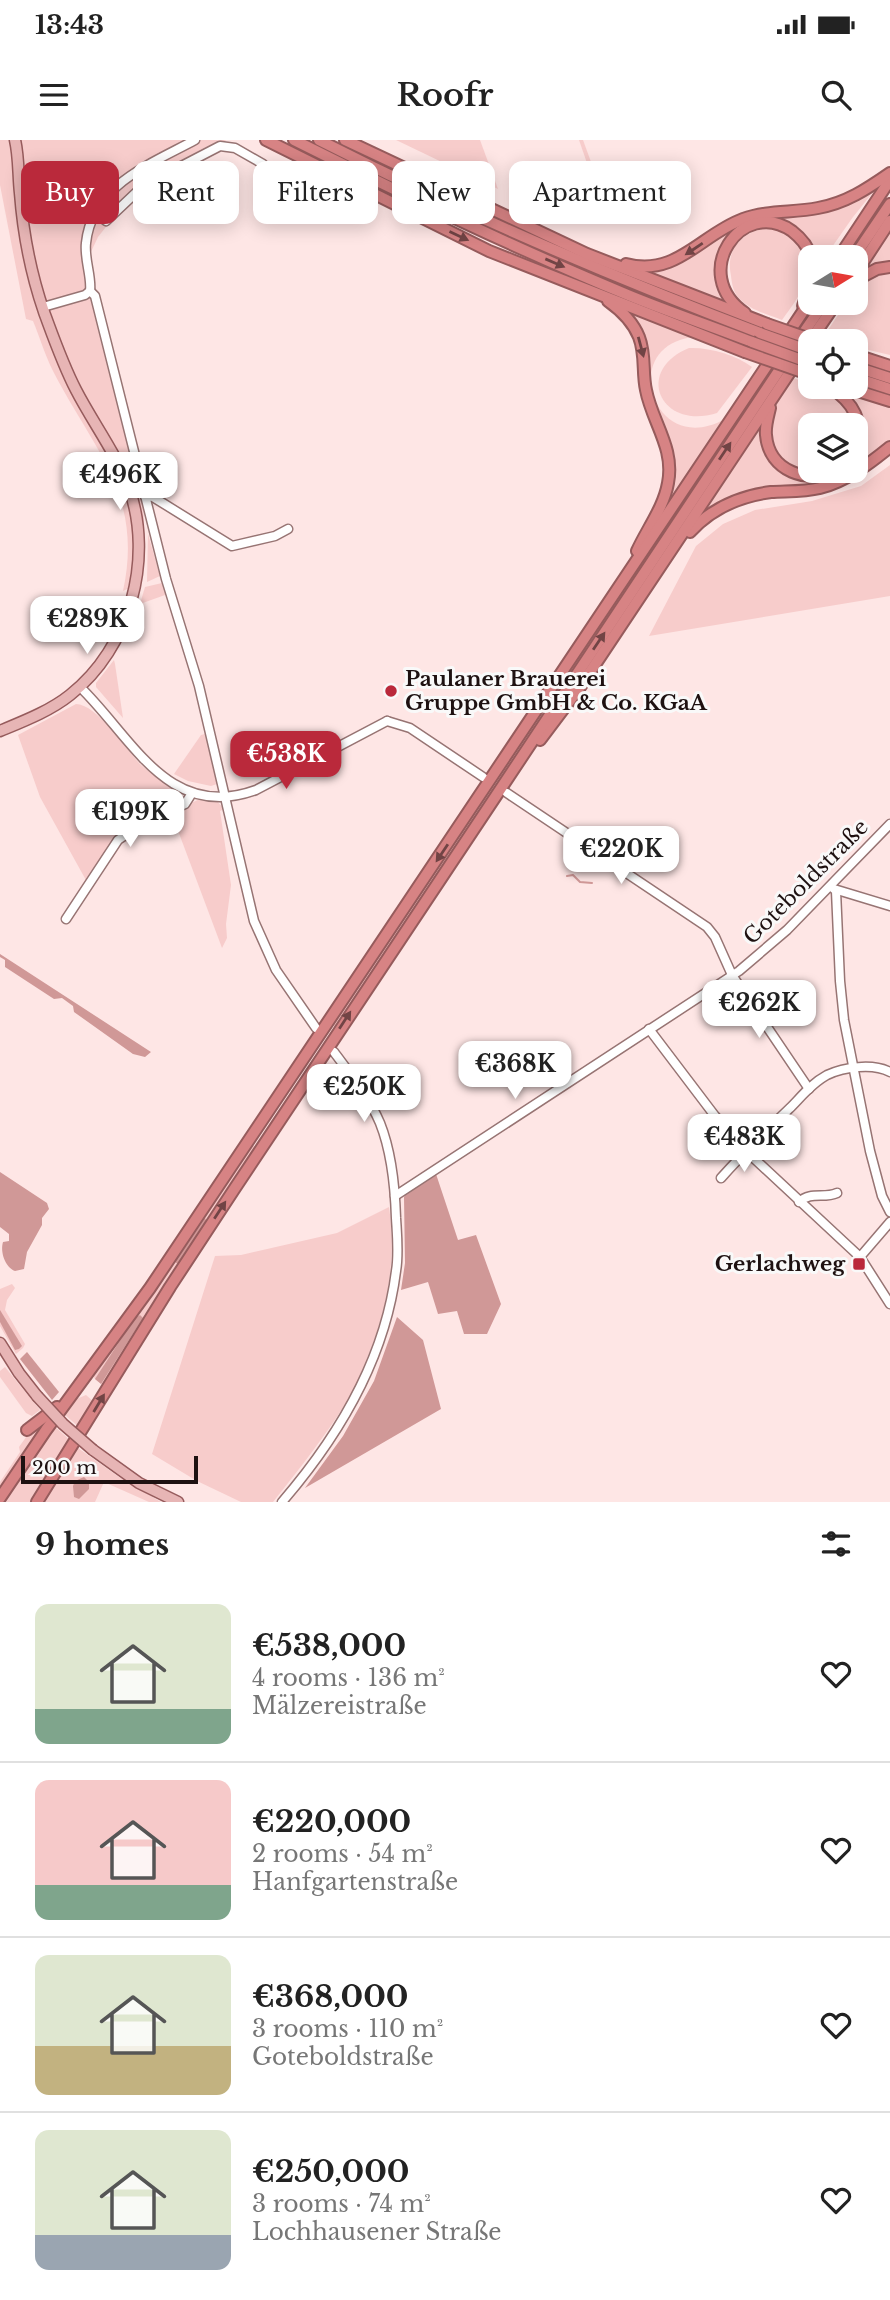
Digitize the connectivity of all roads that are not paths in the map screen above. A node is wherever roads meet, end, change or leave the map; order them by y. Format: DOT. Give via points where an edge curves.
graph roads {
  1 [pos="195,140"];
  2 [pos="266,140"];
  3 [pos="294,140"];
  4 [pos="320,140"];
  5 [pos="345,140"];
  6 [pos="17,143"];
  7 [pos="257,161"];
  8 [pos="890,173"];
  9 [pos="890,180"];
  10 [pos="119,183"];
  11 [pos="890,204"];
  12 [pos="119,209"];
  13 [pos="890,221"];
  14 [pos="92,224"];
  15 [pos="806,245"];
  16 [pos="847,245"];
  17 [pos="862,245"];
  18 [pos="587,254"];
  19 [pos="868,255"];
  20 [pos="890,267"];
  21 [pos="868,274"];
  22 [pos="90,290"];
  23 [pos="600,296"];
  24 [pos="43,307"];
  25 [pos="800,315"];
  26 [pos="801,315"];
  27 [pos="816,315"];
  28 [pos="799,318"];
  29 [pos="759,330"];
  30 [pos="798,338"];
  31 [pos="798,346"];
  32 [pos="868,359"];
  33 [pos="798,360"];
  34 [pos="873,361"];
  35 [pos="890,361"];
  36 [pos="798,362"];
  37 [pos="890,366"];
  38 [pos="798,368"];
  39 [pos="868,371"];
  40 [pos="890,378"];
  41 [pos="868,382"];
  42 [pos="890,389"];
  43 [pos="868,394"];
  44 [pos="844,399"];
  45 [pos="772,400"];
  46 [pos="890,401"];
  47 [pos="855,413"];
  48 [pos="890,447"];
  49 [pos="798,475"];
  50 [pos="145,496"];
  51 [pos="288,529"];
  52 [pos="673,548"];
  53 [pos="628,573"];
  54 [pos="80,687"];
  55 [pos="387,711"];
  56 [pos="387,721"];
  57 [pos="0,732"];
  58 [pos="520,758"];
  59 [pos="483,777"];
  60 [pos="192,793"];
  61 [pos="507,793"];
  62 [pos="225,797"];
  63 [pos="890,824"];
  64 [pos="833,888"];
  65 [pos="890,906"];
  66 [pos="66,919"];
  67 [pos="732,975"];
  68 [pos="316,1028"];
  69 [pos="649,1029"];
  70 [pos="334,1052"];
  71 [pos="855,1069"];
  72 [pos="890,1072"];
  73 [pos="809,1089"];
  74 [pos="746,1150"];
  75 [pos="721,1178"];
  76 [pos="837,1194"];
  77 [pos="396,1196"];
  78 [pos="799,1202"];
  79 [pos="890,1212"];
  80 [pos="890,1222"];
  81 [pos="860,1258"];
  82 [pos="890,1304"];
  83 [pos="0,1343"];
  84 [pos="70,1397"];
  85 [pos="27,1430"];
  86 [pos="0,1498"];
  87 [pos="37,1502"];
  88 [pos="178,1502"];
  89 [pos="282,1502"];
  1 -- 10 [label="street"];
  2 -- 23 [label="highway, one-way" via="489,251"];
  3 -- 29 [label="highway, one-way" via="498,239 629,295"];
  4 -- 29 [label="highway" via="521,236 647,290"];
  5 -- 18 [label="highway"];
  6 -- 24 [label="main road" via="28,254"];
  7 -- 12 [label="street" via="235,148 220,146 144,186"];
  8 -- 18 [label="highway, one-way" via="853,198 835,204 741,220 670,263 635,267"];
  9 -- 16 [label="highway"];
  11 -- 17 [label="highway"];
  13 -- 19 [label="highway"];
  14 -- 22 [label="street" via="86,244"];
  15 -- 29 [label="highway" via="775,223 760,224 735,235 721,256 719,270 727,296"];
  18 -- 29 [label="highway"];
  20 -- 21 [label="highway"];
  22 -- 24 [label="street"];
  22 -- 50 [label="street"];
  23 -- 38 [label="highway, bridge"];
  23 -- 53 [label="highway, one-way" via="629,319 639,336 647,396 669,459 663,499"];
  24 -- 54 [label="main road" via="76,391 123,473 138,528 137,574 122,626 102,662"];
  25 -- 28 [label="highway"];
  26 -- 28 [label="highway"];
  58 -- 27 [label="highway, one-way"];
  28 -- 53 [label="highway"];
  29 -- 30 [label="highway, bridge"];
  29 -- 31 [label="highway, bridge"];
  29 -- 36 [label="highway, bridge"];
  32 -- 34 [label="highway"];
  33 -- 45 [label="highway"];
  34 -- 35 [label="highway"];
  34 -- 37 [label="highway"];
  39 -- 40 [label="highway"];
  41 -- 42 [label="highway"];
  43 -- 46 [label="highway"];
  44 -- 47 [label="highway"];
  45 -- 49 [label="highway" via="766,438 769,449 779,464"];
  45 -- 52 [label="highway"];
  48 -- 52 [label="highway" via="858,472 820,488 744,498 721,507"];
  50 -- 51 [label="street" via="232,546"];
  50 -- 62 [label="street"];
  52 -- 58 [label="highway" via="580,687 529,753"];
  53 -- 84 [label="highway, one-way" via="156,1279"];
  54 -- 57 [label="main road" via="51,708"];
  54 -- 60 [label="street" via="154,770"];
  55 -- 56 [label="street"];
  56 -- 59 [label="street" via="410,728"];
  56 -- 62 [label="street" via="256,790"];
  87 -- 58 [label="highway, one-way" via="170,1287"];
  60 -- 62 [label="street"];
  60 -- 66 [label="street" via="185,804 118,839"];
  61 -- 67 [label="street" via="706,927"];
  62 -- 68 [label="street" via="259,937 283,982"];
  63 -- 64 [label="street, Goteboldstraße"];
  64 -- 65 [label="street"];
  64 -- 67 [label="street, Goteboldstraße"];
  64 -- 71 [label="street" via="842,1002"];
  67 -- 69 [label="street, Goteboldstraße"];
  67 -- 73 [label="street"];
  69 -- 74 [label="street"];
  69 -- 77 [label="street, Goteboldstraße"];
  70 -- 77 [label="street" via="381,1125"];
  71 -- 72 [label="street" via="879,1067"];
  71 -- 73 [label="street" via="828,1074"];
  71 -- 79 [label="street" via="870,1151"];
  73 -- 74 [label="street"];
  74 -- 75 [label="street"];
  74 -- 78 [label="street"];
  76 -- 78 [label="street" via="811,1195"];
  77 -- 89 [label="street" via="397,1269 390,1310 365,1380 327,1447"];
  78 -- 81 [label="street"];
  80 -- 81 [label="street"];
  81 -- 82 [label="street"];
  83 -- 88 [label="main road, bridge" via="63,1424 139,1483"];
  84 -- 85 [label="highway"];
  84 -- 86 [label="highway"];
}
